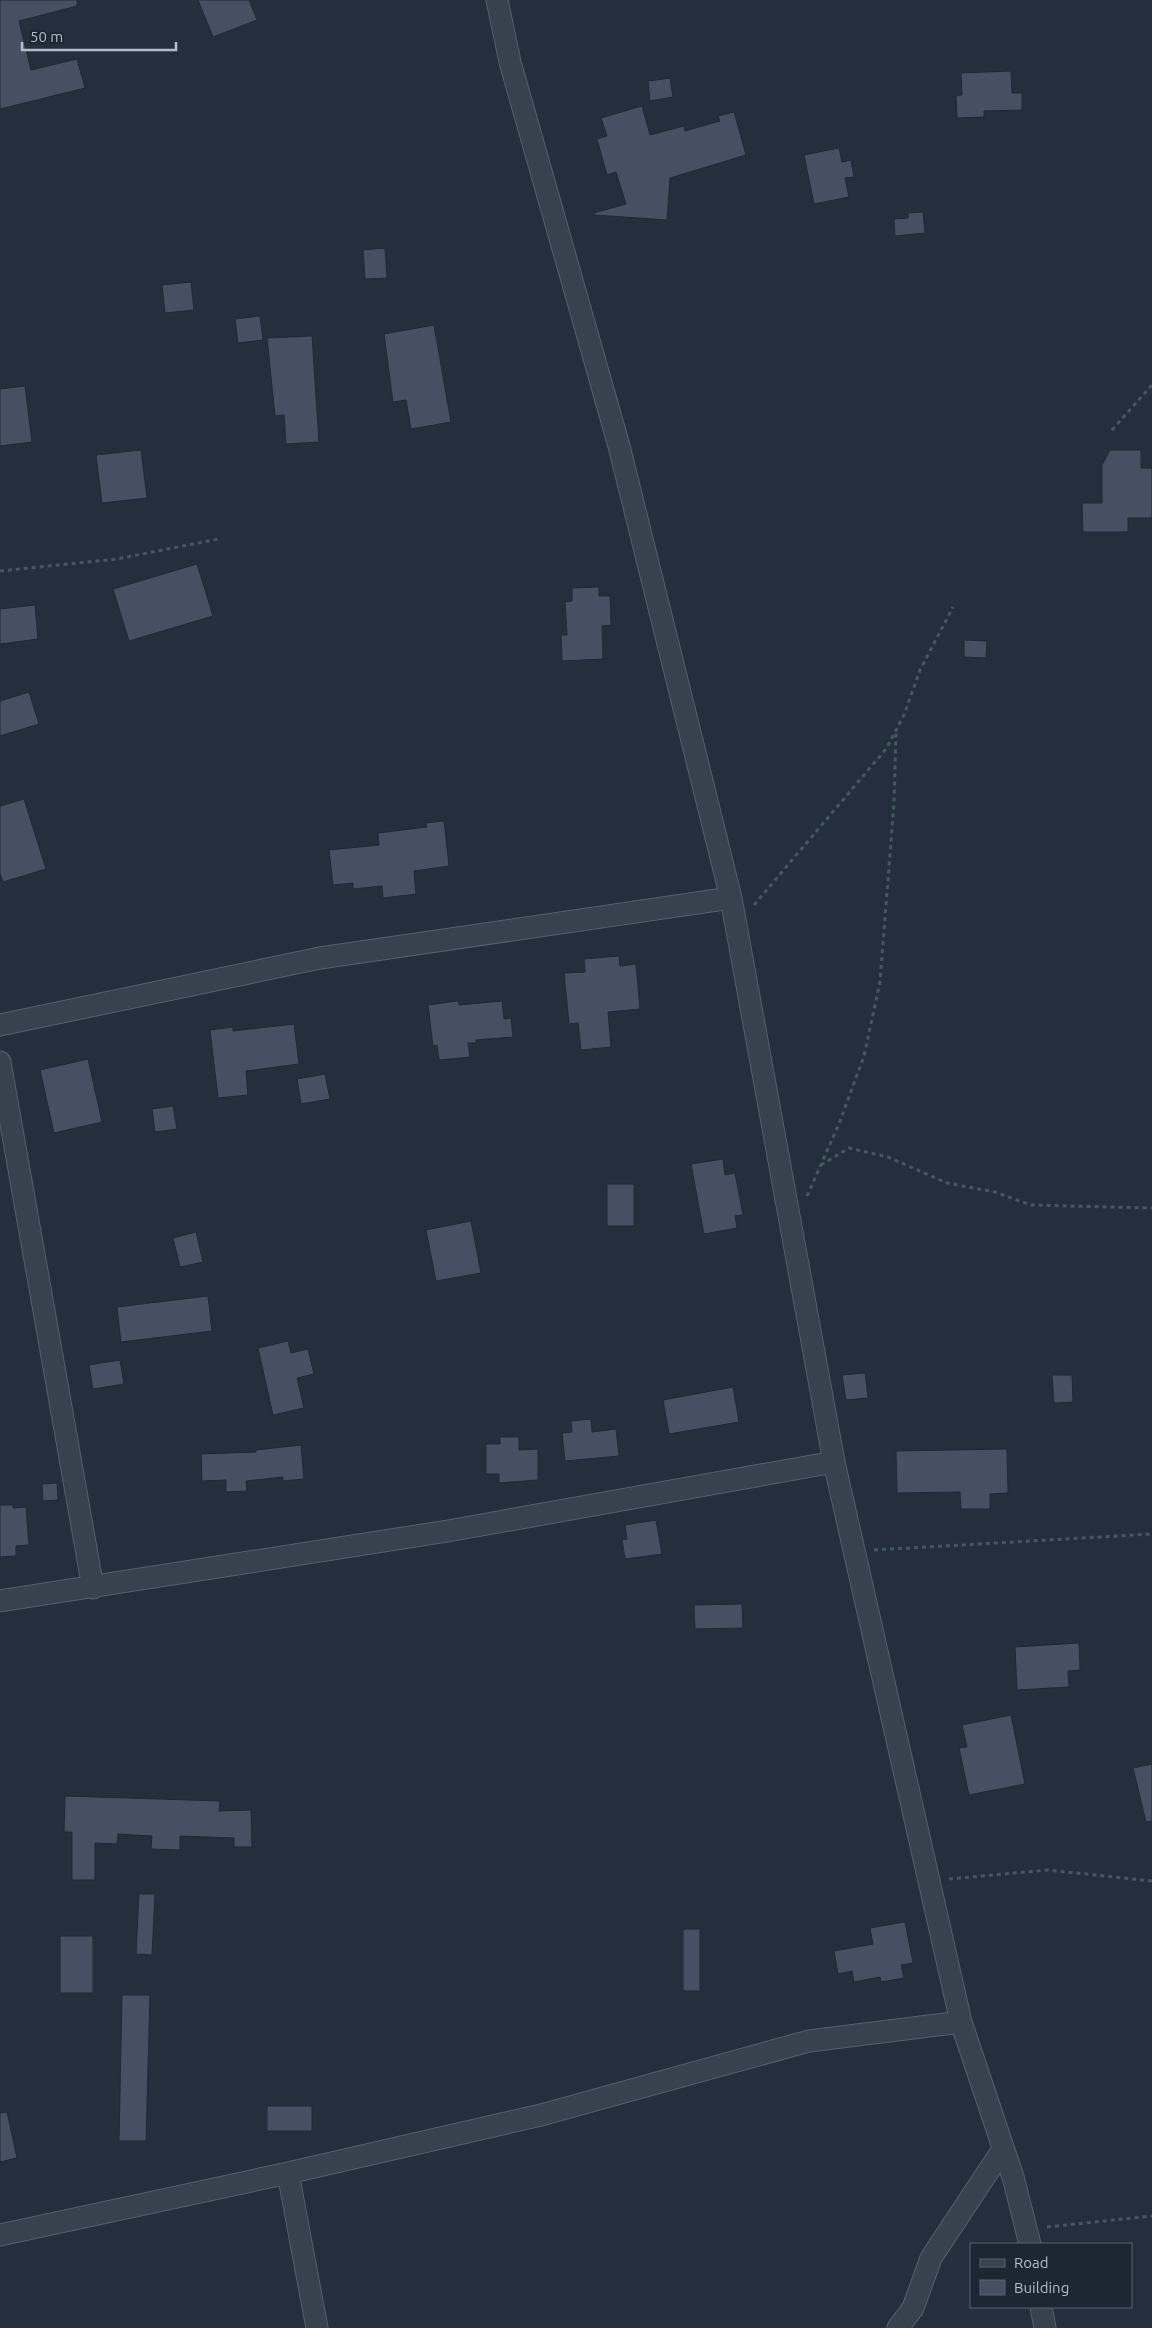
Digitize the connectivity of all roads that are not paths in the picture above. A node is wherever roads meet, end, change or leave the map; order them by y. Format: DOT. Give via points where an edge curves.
graph roads {
  1 [pos="498,0"];
  2 [pos="731,898"];
  3 [pos="0,1025"];
  4 [pos="0,1062"];
  5 [pos="834,1462"];
  6 [pos="93,1588"];
  7 [pos="0,1601"];
  8 [pos="961,2022"];
  9 [pos="1003,2149"];
  10 [pos="288,2174"];
  11 [pos="0,2235"];
  12 [pos="1028,2237"];
  13 [pos="1041,2308"];
  14 [pos="317,2328"];
  15 [pos="898,2328"];
  16 [pos="1045,2328"];
  1 -- 2 [label="street" via="510,62 619,446"];
  2 -- 3 [label="street" via="320,958"];
  2 -- 5 [label="street"];
  4 -- 6 [label="street"];
  5 -- 6 [label="street" via="448,1532"];
  5 -- 8 [label="street"];
  6 -- 7 [label="street"];
  8 -- 9 [label="street"];
  8 -- 10 [label="street" via="809,2041 541,2116"];
  9 -- 12 [label="street"];
  9 -- 15 [label="street" via="930,2258 913,2308"];
  10 -- 11 [label="street"];
  10 -- 14 [label="street"];
  13 -- 16 [label="street"];
}
